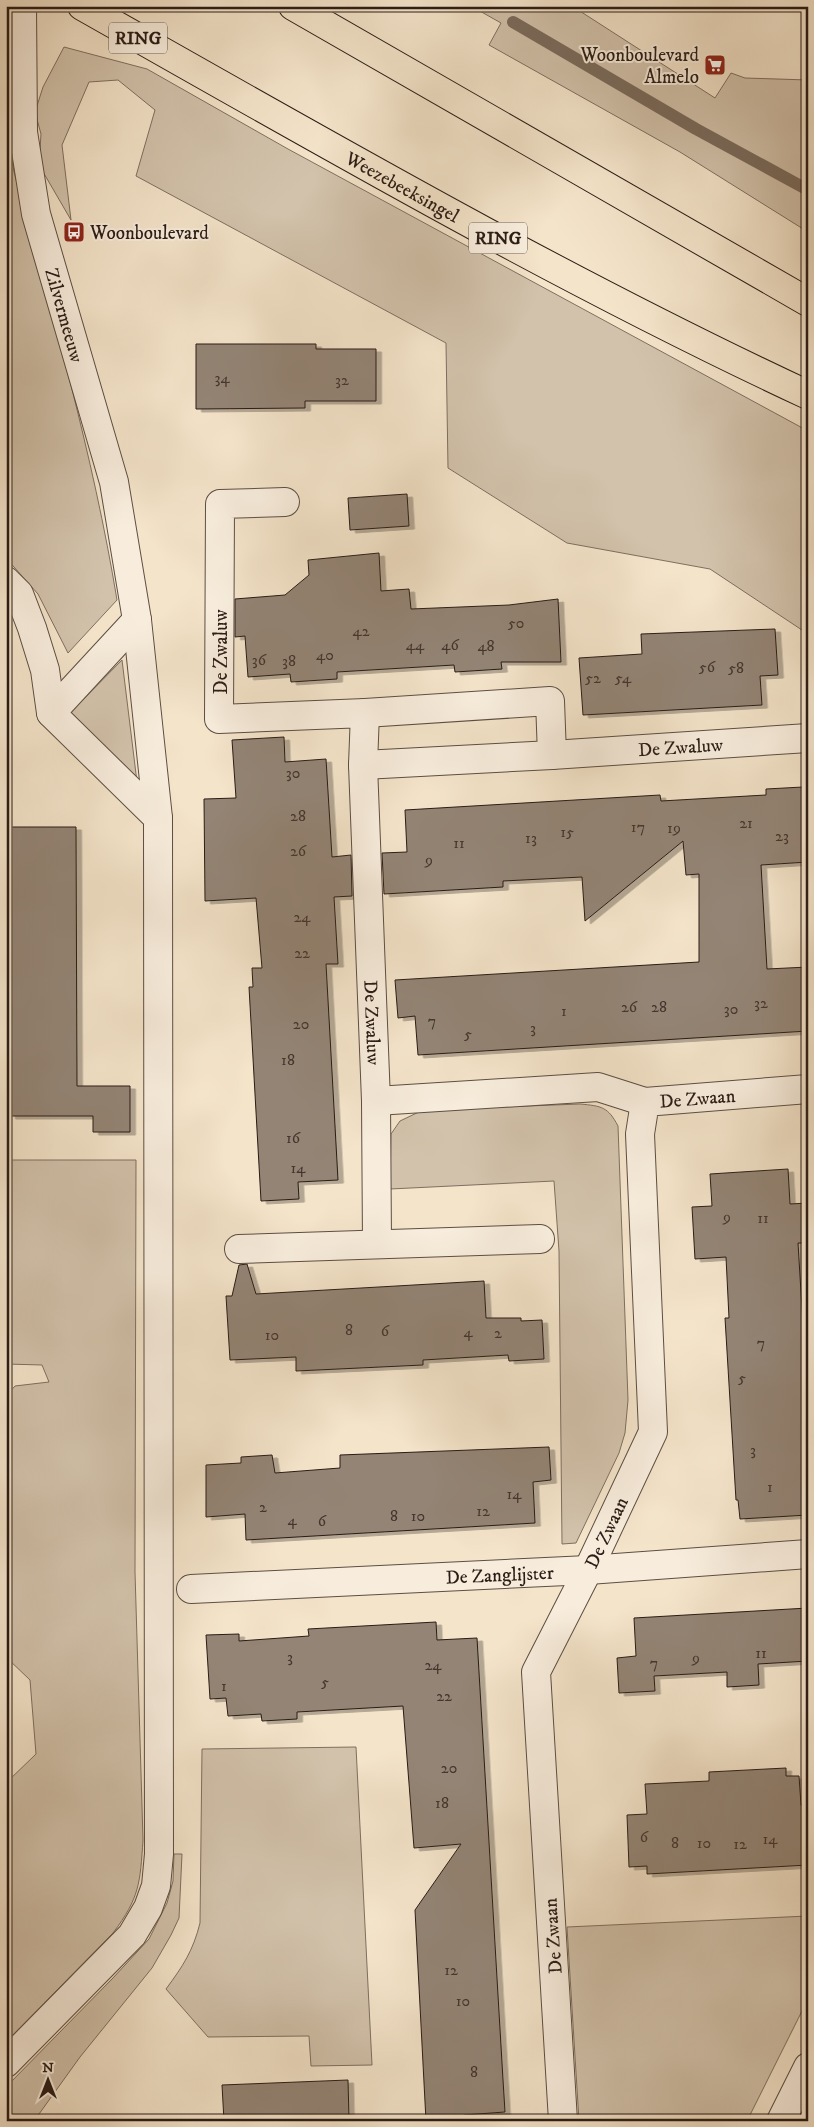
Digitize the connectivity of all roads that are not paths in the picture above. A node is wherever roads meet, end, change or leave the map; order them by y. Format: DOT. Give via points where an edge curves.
graph roads {
  1 [pos="22,6"];
  2 [pos="82,6"];
  3 [pos="293,6"];
  4 [pos="808,302"];
  5 [pos="808,395"];
  6 [pos="284,502"];
  7 [pos="6,581"];
  8 [pos="137,620"];
  9 [pos="52,713"];
  10 [pos="365,713"];
  11 [pos="808,738"];
  12 [pos="552,755"];
  13 [pos="363,764"];
  14 [pos="158,818"];
  15 [pos="808,1089"];
  16 [pos="376,1100"];
  17 [pos="645,1102"];
  18 [pos="540,1239"];
  19 [pos="377,1244"];
  20 [pos="239,1249"];
  21 [pos="808,1554"];
  22 [pos="588,1570"];
  23 [pos="191,1589"];
  24 [pos="6,2063"];
  25 [pos="808,2067"];
  26 [pos="564,2121"];
  27 [pos="781,2121"];
  1 -- 8 [label="street, Zilvermeeuw" via="23,132 36,214 114,482"];
  2 -- 5 [label="main road, Weezebeeksingel / RING" via="442,208 715,352"];
  3 -- 4 [label="main road"];
  6 -- 10 [label="street, De Zwaluw" via="220,504 219,719"];
  7 -- 9 [label="street" via="19,594 32,628"];
  8 -- 9 [label="street"];
  8 -- 14 [label="street, Zilvermeeuw"];
  9 -- 14 [label="street"];
  10 -- 12 [label="street, De Zwaluw" via="550,701"];
  10 -- 13 [label="street, De Zwaluw"];
  11 -- 12 [label="street, De Zwaluw"];
  12 -- 13 [label="street, De Zwaluw"];
  13 -- 16 [label="street, De Zwaluw"];
  14 -- 24 [label="street, Zilvermeeuw" via="160,1585 159,1854 156,1886 148,1908 132,1934"];
  15 -- 17 [label="street, De Zwaan"];
  16 -- 17 [label="street" via="598,1087"];
  16 -- 19 [label="street, De Zwaluw"];
  17 -- 22 [label="street, De Zwaan" via="640,1134 654,1432"];
  18 -- 19 [label="street"];
  19 -- 20 [label="street"];
  21 -- 22 [label="street, De Zanglijster"];
  22 -- 23 [label="street, De Zanglijster"];
  22 -- 26 [label="street, De Zwaan" via="536,1672"];
  25 -- 27 [label="street"];
}
